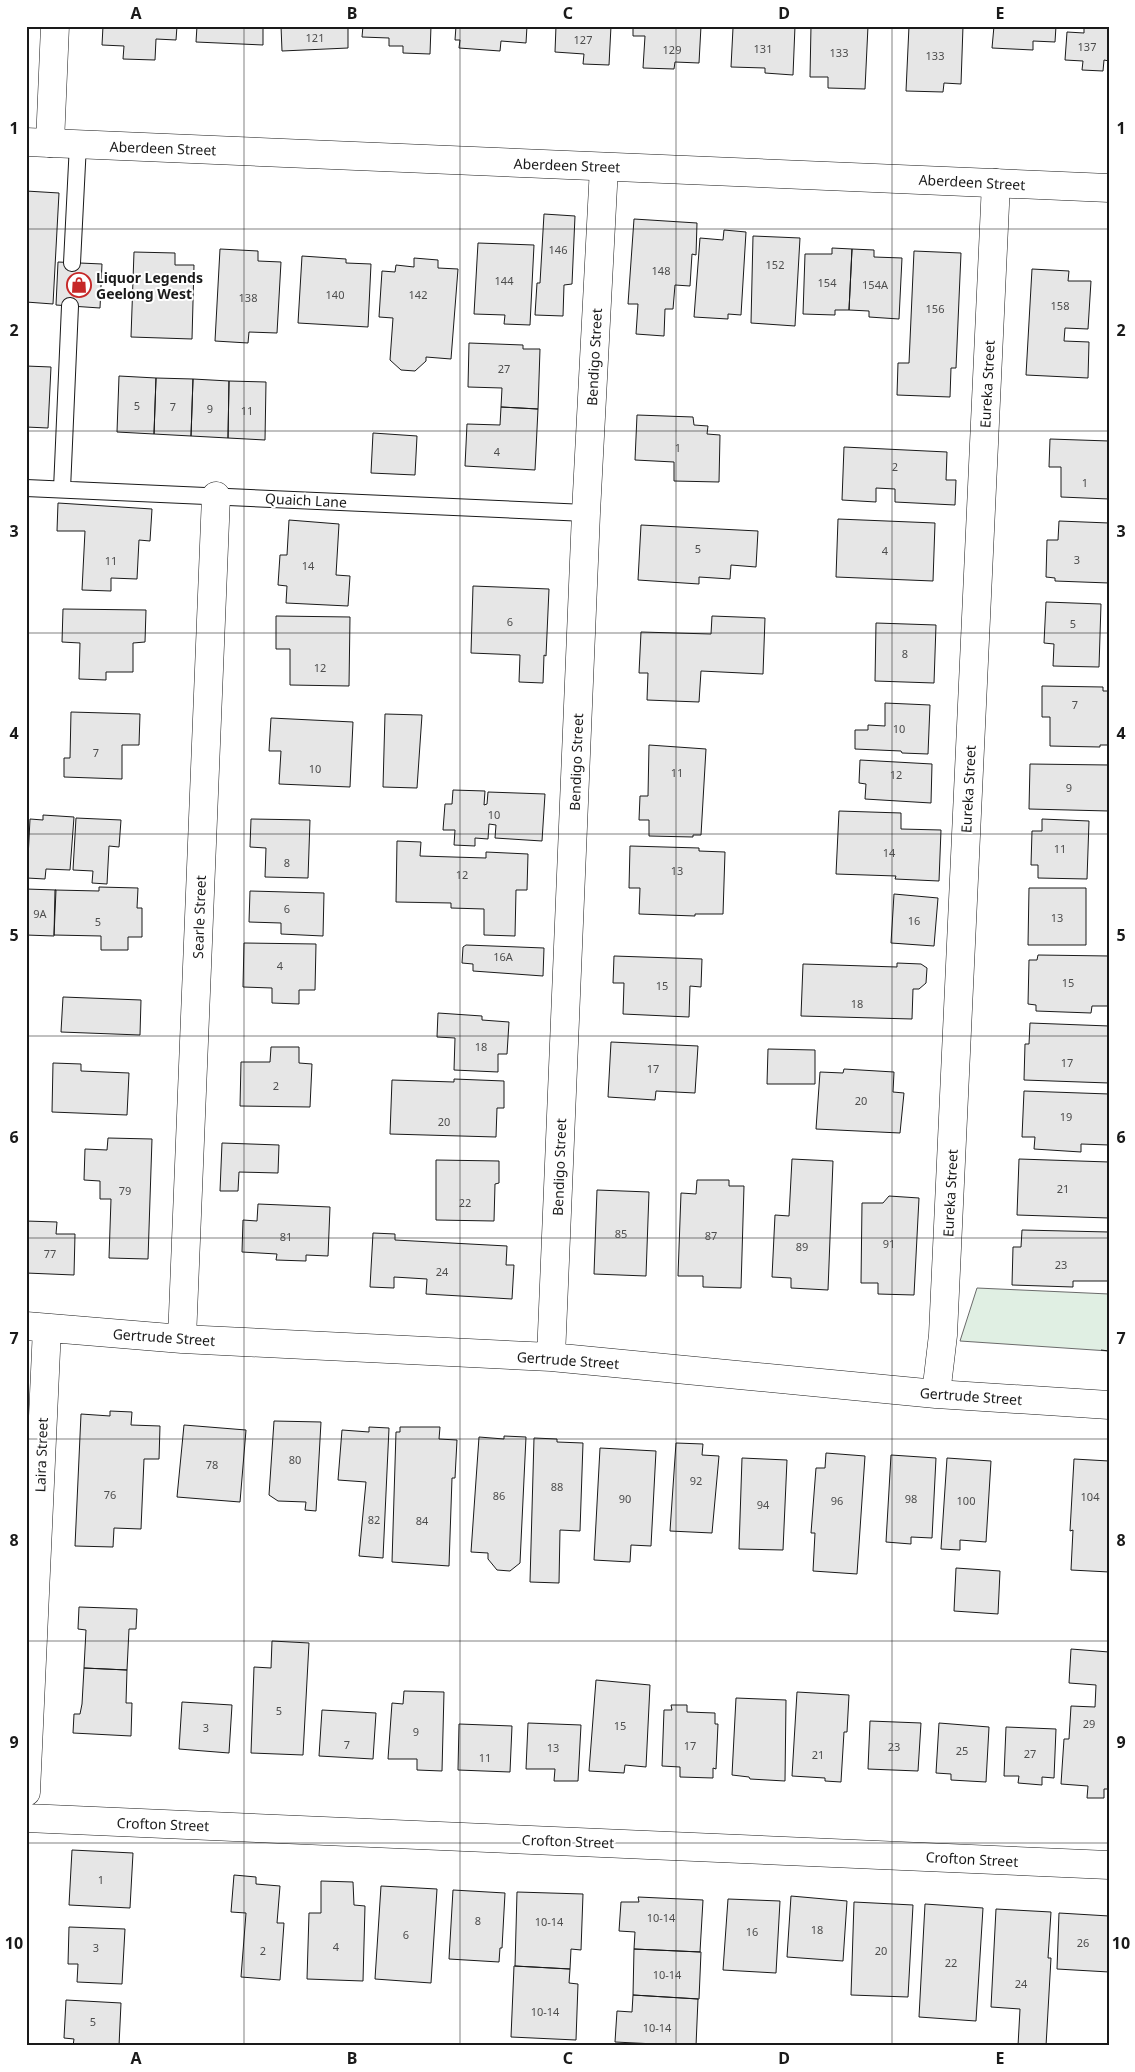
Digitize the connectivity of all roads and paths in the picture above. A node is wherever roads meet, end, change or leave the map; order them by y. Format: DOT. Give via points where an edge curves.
graph roads {
  1 [pos="55,26"];
  2 [pos="38,143"];
  3 [pos="78,144"];
  4 [pos="604,167"];
  5 [pos="996,183"];
  6 [pos="1109,188"];
  7 [pos="72,263"];
  8 [pos="70,306"];
  9 [pos="26,488"];
  10 [pos="62,489"];
  11 [pos="216,496"];
  12 [pos="586,513"];
  13 [pos="37,1327"];
  14 [pos="182,1339"];
  15 [pos="551,1358"];
  16 [pos="936,1394"];
  17 [pos="1109,1405"];
  18 [pos="26,1792"];
  19 [pos="26,1818"];
  20 [pos="1109,1865"];
  1 -- 2 [label="street"];
  2 -- 3 [label="street, Aberdeen Street"];
  3 -- 4 [label="street, Aberdeen Street"];
  3 -- 7 [label="lane"];
  4 -- 5 [label="street, Aberdeen Street"];
  4 -- 12 [label="street, Bendigo Street"];
  5 -- 6 [label="street, Aberdeen Street"];
  5 -- 16 [label="street, Eureka Street" via="944,1325"];
  8 -- 10 [label="lane"];
  9 -- 10 [label="lane, Quaich Lane"];
  10 -- 11 [label="lane, Quaich Lane"];
  11 -- 12 [label="lane, Quaich Lane"];
  11 -- 14 [label="street, Searle Street"];
  12 -- 15 [label="street, Bendigo Street"];
  13 -- 14 [label="street, Gertrude Street"];
  13 -- 18 [label="street, Laira Street"];
  14 -- 15 [label="street, Gertrude Street"];
  15 -- 16 [label="street, Gertrude Street"];
  16 -- 17 [label="street, Gertrude Street"];
  19 -- 20 [label="street, Crofton Street"];
}
